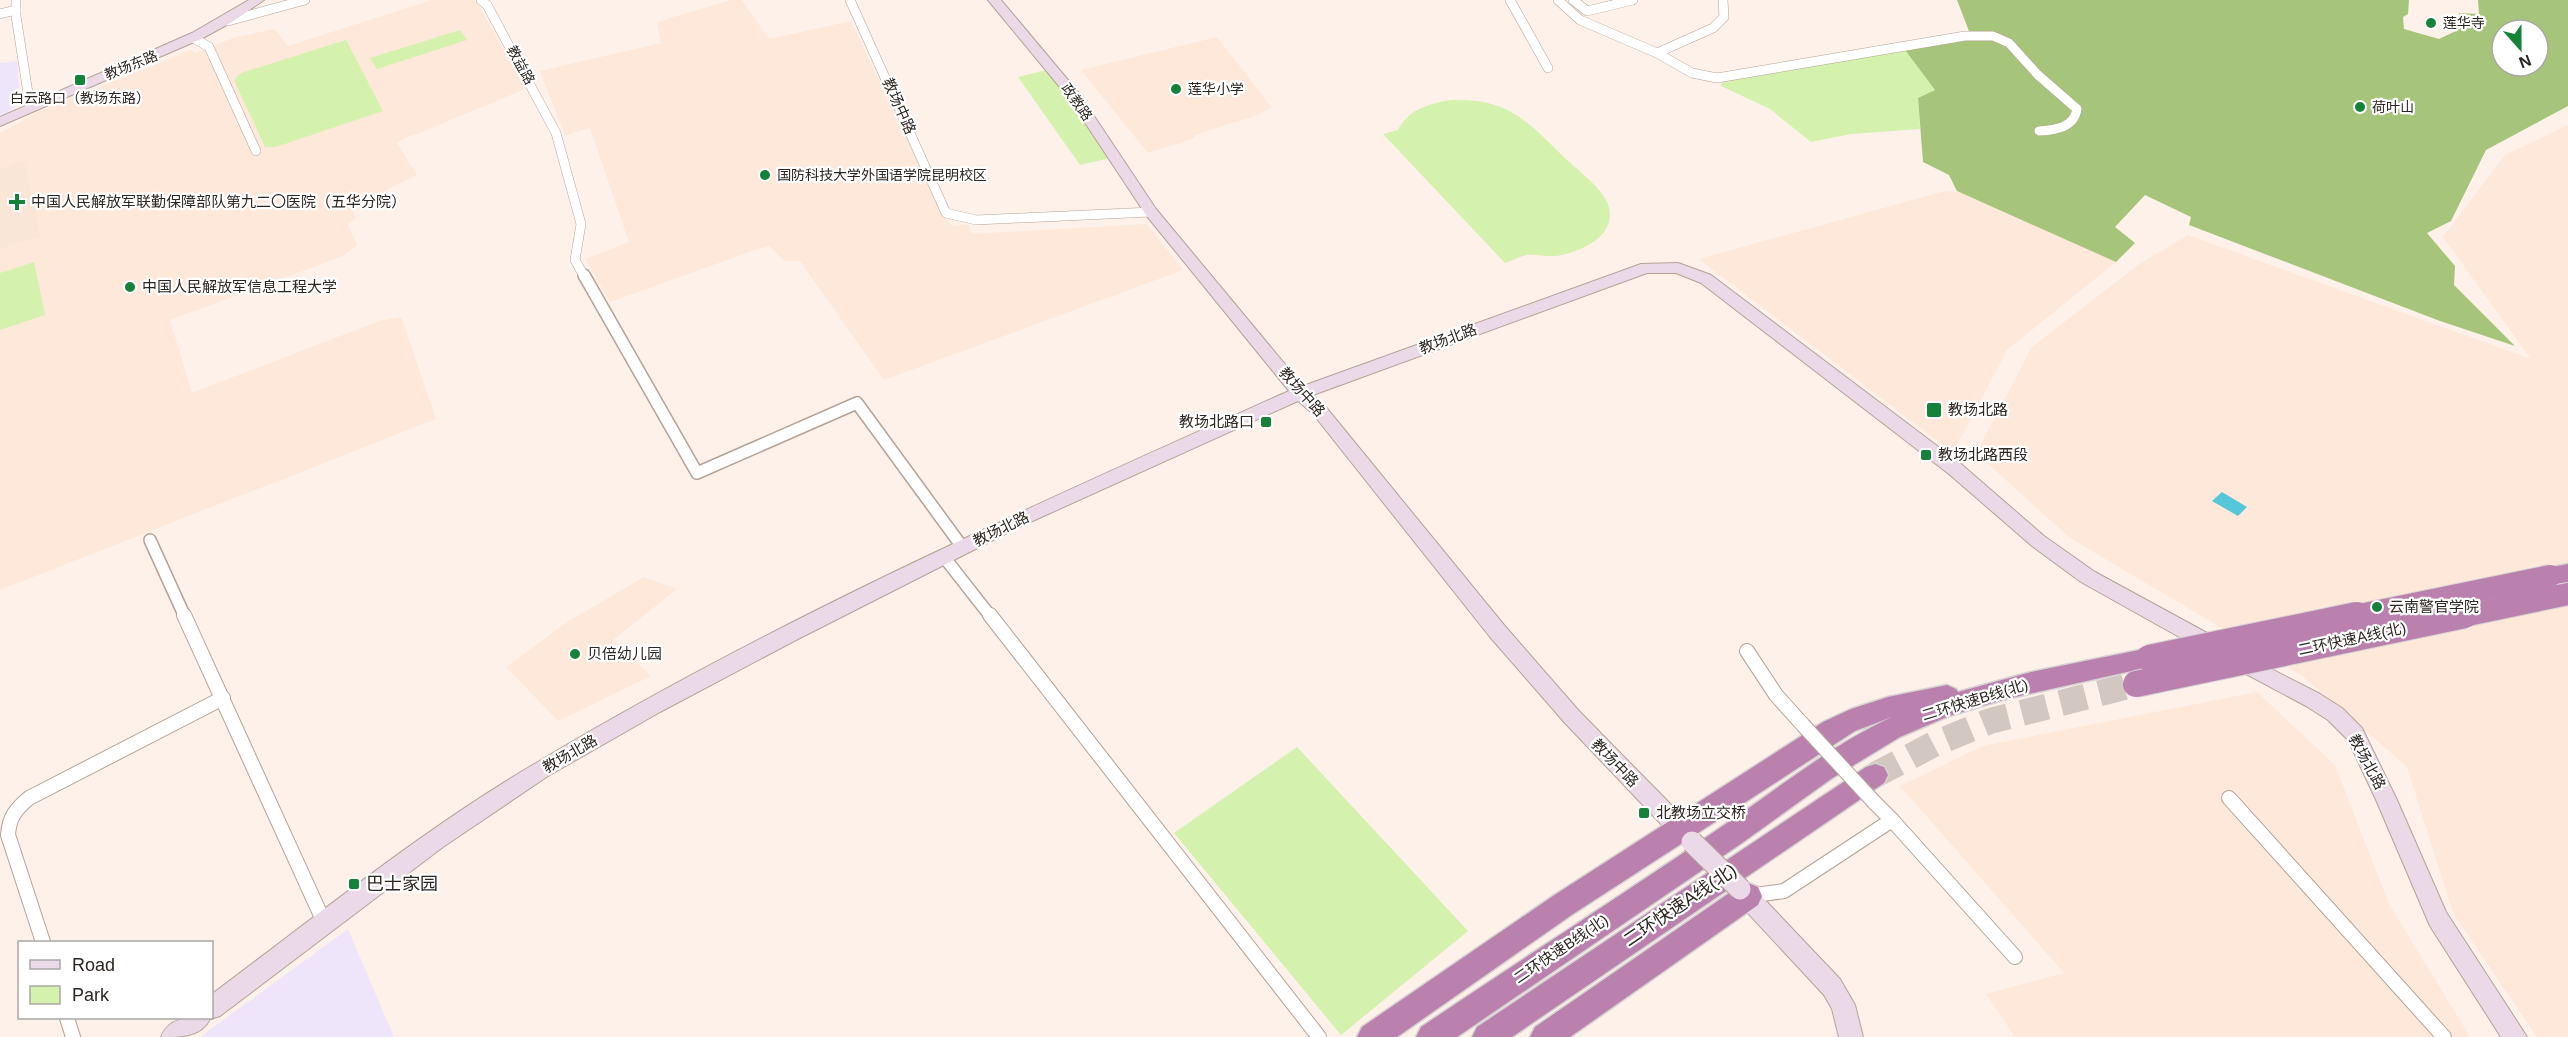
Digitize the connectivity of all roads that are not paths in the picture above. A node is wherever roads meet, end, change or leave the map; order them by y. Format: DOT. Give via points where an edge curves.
graph roads {
  1 [pos="258,0"];
  2 [pos="305,0"];
  3 [pos="481,0"];
  4 [pos="850,0"];
  5 [pos="994,0"];
  6 [pos="1510,0"];
  7 [pos="1558,0"];
  8 [pos="1573,0"];
  9 [pos="1633,0"];
  10 [pos="1723,0"];
  11 [pos="16,5"];
  12 [pos="0,14"];
  13 [pos="228,21"];
  14 [pos="195,39"];
  15 [pos="1657,53"];
  16 [pos="1548,68"];
  17 [pos="30,106"];
  18 [pos="0,122"];
  19 [pos="2039,130"];
  20 [pos="256,152"];
  21 [pos="1151,212"];
  22 [pos="1300,393"];
  23 [pos="150,540"];
  24 [pos="963,548"];
  25 [pos="944,557"];
  26 [pos="2559,575"];
  27 [pos="2568,594"];
  28 [pos="1747,651"];
  29 [pos="2042,681"];
  30 [pos="2136,684"];
  31 [pos="223,698"];
  32 [pos="1875,789"];
  33 [pos="2229,798"];
  34 [pos="1892,820"];
  35 [pos="1685,835"];
  36 [pos="1744,893"];
  37 [pos="324,922"];
  38 [pos="43,941"];
  39 [pos="2015,957"];
  40 [pos="213,1007"];
  41 [pos="68,1019"];
  42 [pos="196,1019"];
  43 [pos="72,1036"];
  44 [pos="173,1037"];
  45 [pos="1319,1037"];
  46 [pos="1372,1037"];
  47 [pos="1431,1037"];
  48 [pos="1487,1037"];
  49 [pos="1545,1037"];
  50 [pos="1851,1037"];
  51 [pos="2444,1037"];
  52 [pos="2515,1037"];
  1 -- 13 [label="street, 教场东路"];
  2 -- 13 [label="street"];
  3 -- 24 [label="street, 教益路" via="556,133 581,224 575,260 697,473 857,403"];
  4 -- 21 [label="street, 教场中路" via="946,213 976,220"];
  5 -- 21 [label="street, 政教路" via="1073,95"];
  6 -- 16 [label="street"];
  7 -- 15 [label="street" via="1580,20"];
  8 -- 9 [label="street" via="1587,11"];
  10 -- 15 [label="street" via="1724,17 1713,28"];
  11 -- 12 [label="street"];
  11 -- 17 [label="street"];
  13 -- 14 [label="street, 教场东路"];
  14 -- 17 [label="street, 教场东路"];
  14 -- 20 [label="street" via="209,47"];
  15 -- 19 [label="street" via="1692,73 1716,78 1965,36 1996,36 2009,41 2036,73 2076,109 2077,116 2072,122"];
  17 -- 18 [label="street, 教场东路"];
  21 -- 22 [label="street, 教场中路"];
  22 -- 24 [label="street, 教场北路"];
  22 -- 35 [label="street, 教场中路" via="1319,410 1497,631 1572,717"];
  22 -- 52 [label="street, 教场北路" via="1646,268 1678,268 1706,279 1956,469 2038,541 2088,577 2335,714 2355,734 2438,919"];
  23 -- 31 [label="street"];
  24 -- 25 [label="street, 教场北路"];
  25 -- 37 [label="street, 教场北路" via="653,706 541,770 435,840"];
  25 -- 45 [label="street"];
  26 -- 29 [label="highway, 二环快速B线(北), bridge"];
  27 -- 30 [label="highway, 二环快速A线(北), bridge"];
  28 -- 32 [label="street, bridge" via="1776,695 1803,725"];
  29 -- 35 [label="highway" via="1906,702 1850,720"];
  29 -- 47 [label="highway, 二环快速B线(北)" via="1952,704 1872,739"];
  31 -- 37 [label="street"];
  31 -- 38 [label="street" via="46,788 15,810 8,835"];
  32 -- 34 [label="street"];
  32 -- 48 [label="highway, 二环快速A线(北)" via="1757,853"];
  33 -- 51 [label="street"];
  34 -- 36 [label="street" via="1784,891"];
  34 -- 39 [label="street"];
  35 -- 36 [label="street, 教场中路, bridge"];
  35 -- 46 [label="highway"];
  36 -- 49 [label="highway"];
  36 -- 50 [label="street, 教场中路" via="1832,987 1843,1005"];
  37 -- 40 [label="street, 教场北路"];
  41 -- 43 [label="street"];
  42 -- 44 [label="street"];
}
